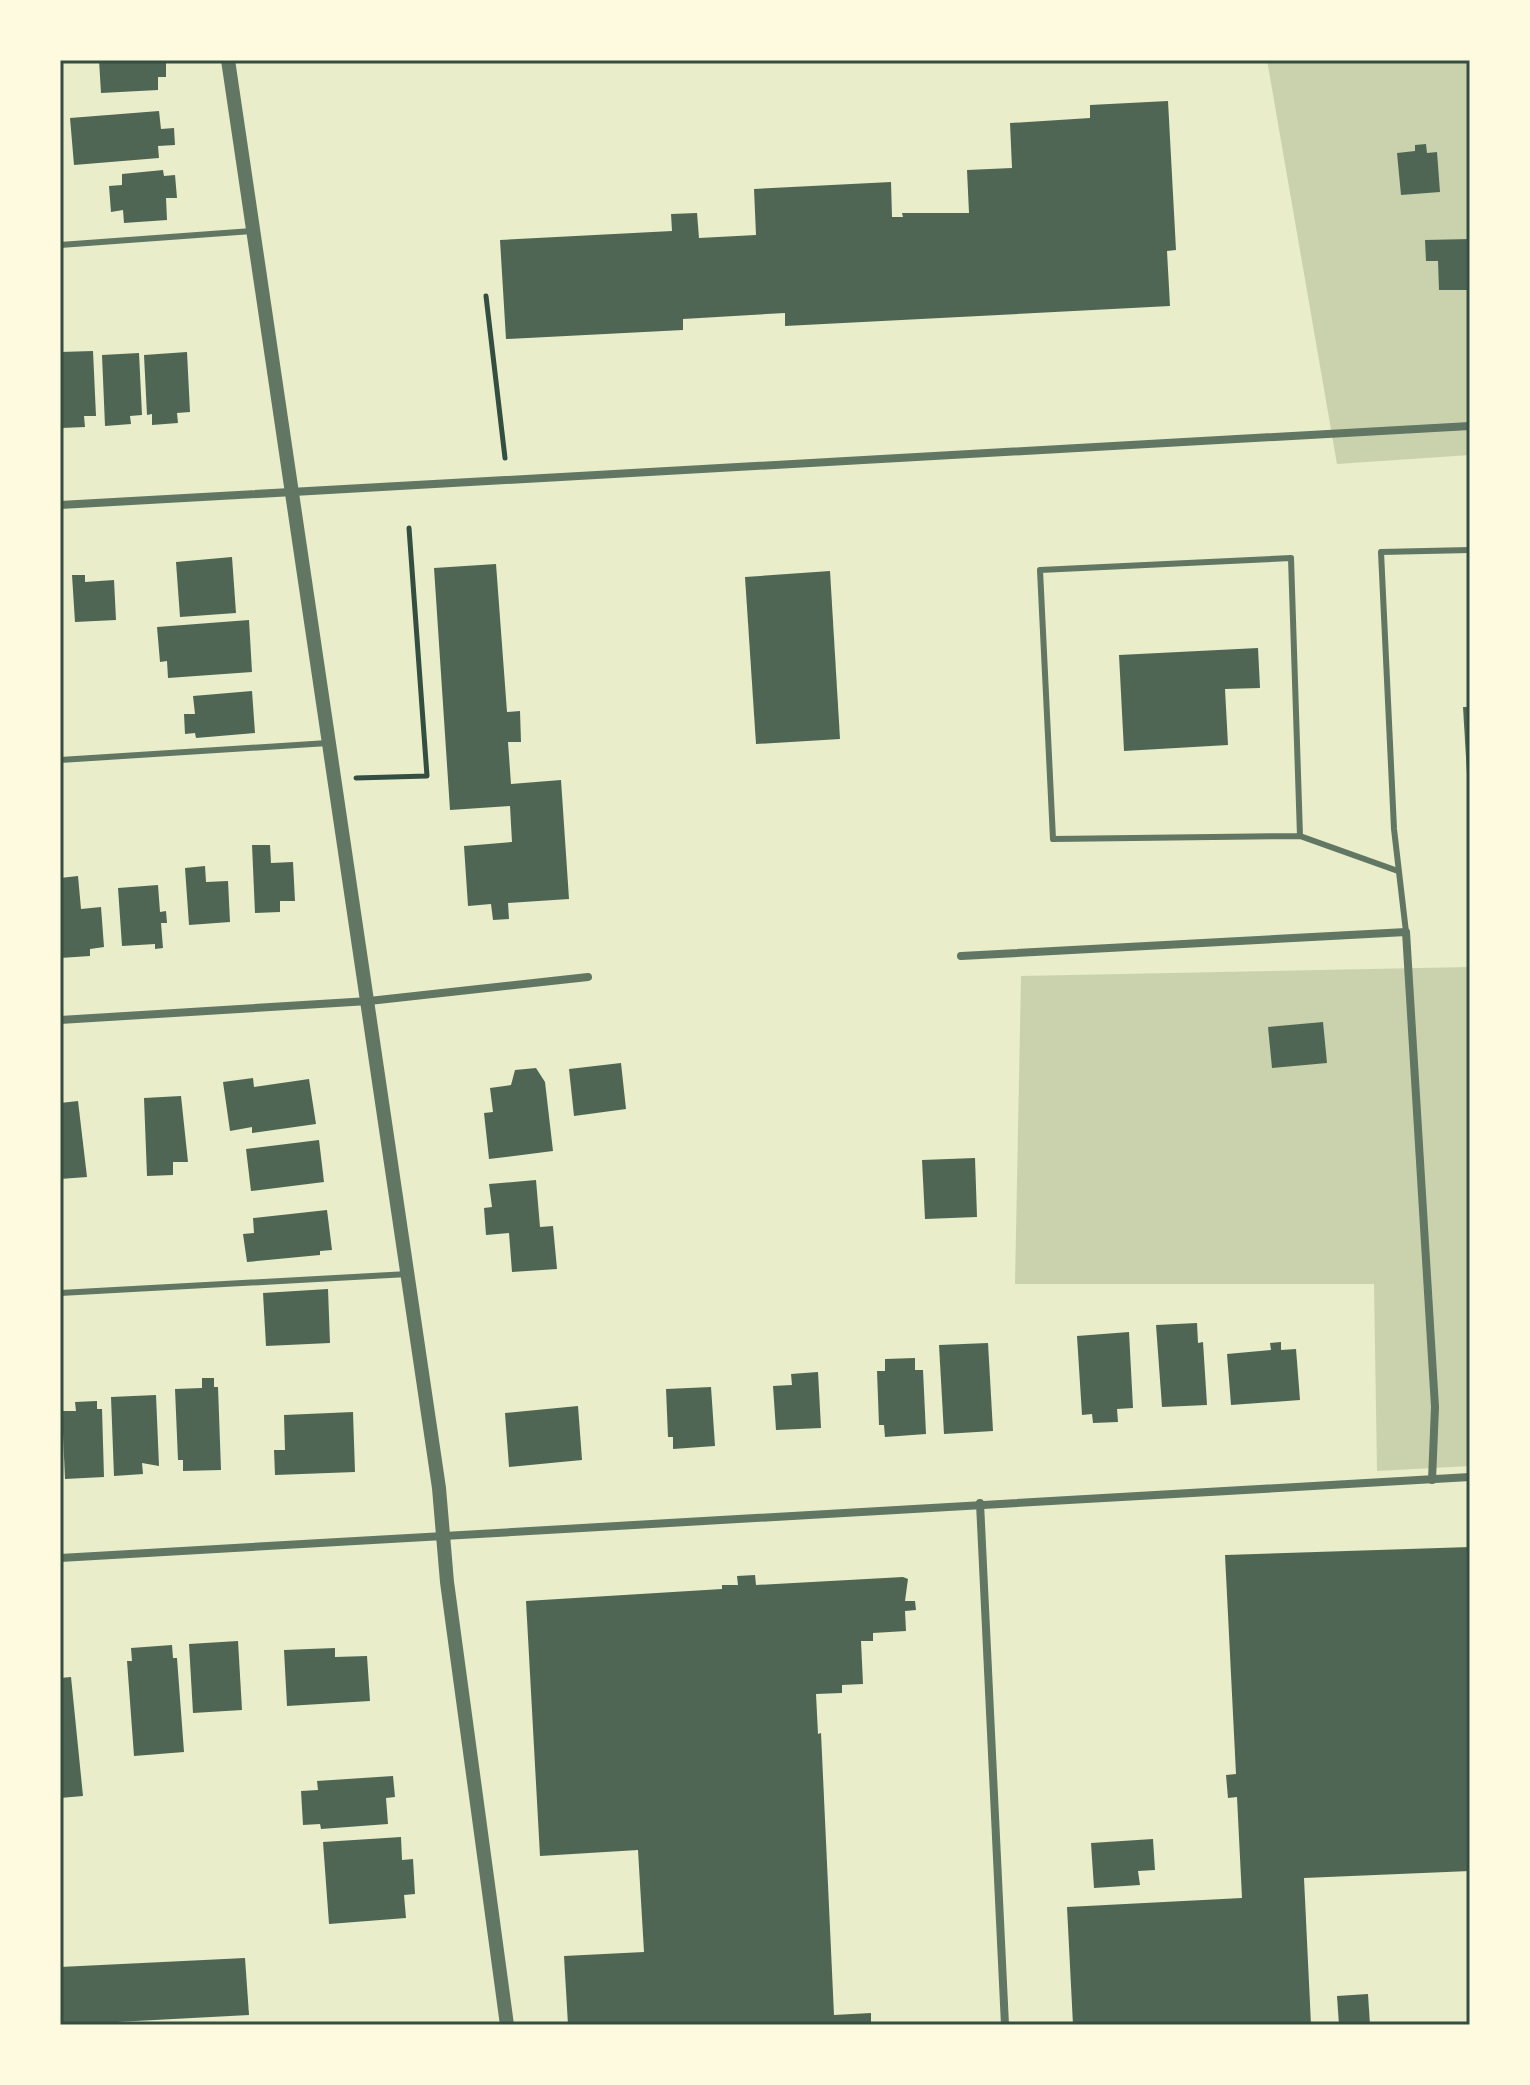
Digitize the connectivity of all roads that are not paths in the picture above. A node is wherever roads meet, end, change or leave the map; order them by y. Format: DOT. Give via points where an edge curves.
graph roads {
  1 [pos="228,60"];
  2 [pos="254,231"];
  3 [pos="60,245"];
  4 [pos="1470,426"];
  5 [pos="293,492"];
  6 [pos="60,505"];
  7 [pos="1470,550"];
  8 [pos="331,743"];
  9 [pos="60,760"];
  10 [pos="1300,836"];
  11 [pos="1398,871"];
  12 [pos="1406,932"];
  13 [pos="961,956"];
  14 [pos="588,977"];
  15 [pos="369,1001"];
  16 [pos="60,1020"];
  17 [pos="408,1274"];
  18 [pos="60,1293"];
  19 [pos="1470,1477"];
  20 [pos="1432,1480"];
  21 [pos="980,1503"];
  22 [pos="446,1535"];
  23 [pos="60,1558"];
  24 [pos="507,2025"];
  25 [pos="1005,2025"];
  1 -- 2 [label="street"];
  2 -- 3 [label="lane"];
  2 -- 5 [label="street"];
  4 -- 5 [label="street"];
  5 -- 6 [label="street"];
  5 -- 8 [label="street"];
  7 -- 11 [label="lane" via="1381,552"];
  8 -- 9 [label="lane"];
  8 -- 15 [label="street"];
  10 -- 10 [label="lane" via="1291,558 1040,570 1053,839"];
  10 -- 11 [label="lane"];
  11 -- 12 [label="lane"];
  12 -- 13 [label="street"];
  12 -- 20 [label="street" via="1435,1407"];
  14 -- 15 [label="street"];
  15 -- 16 [label="street"];
  15 -- 17 [label="street"];
  17 -- 18 [label="lane"];
  17 -- 22 [label="street"];
  19 -- 20 [label="street"];
  20 -- 21 [label="street"];
  21 -- 22 [label="street"];
  21 -- 25 [label="street"];
  22 -- 23 [label="street"];
  22 -- 24 [label="street" via="447,1582"];
}
